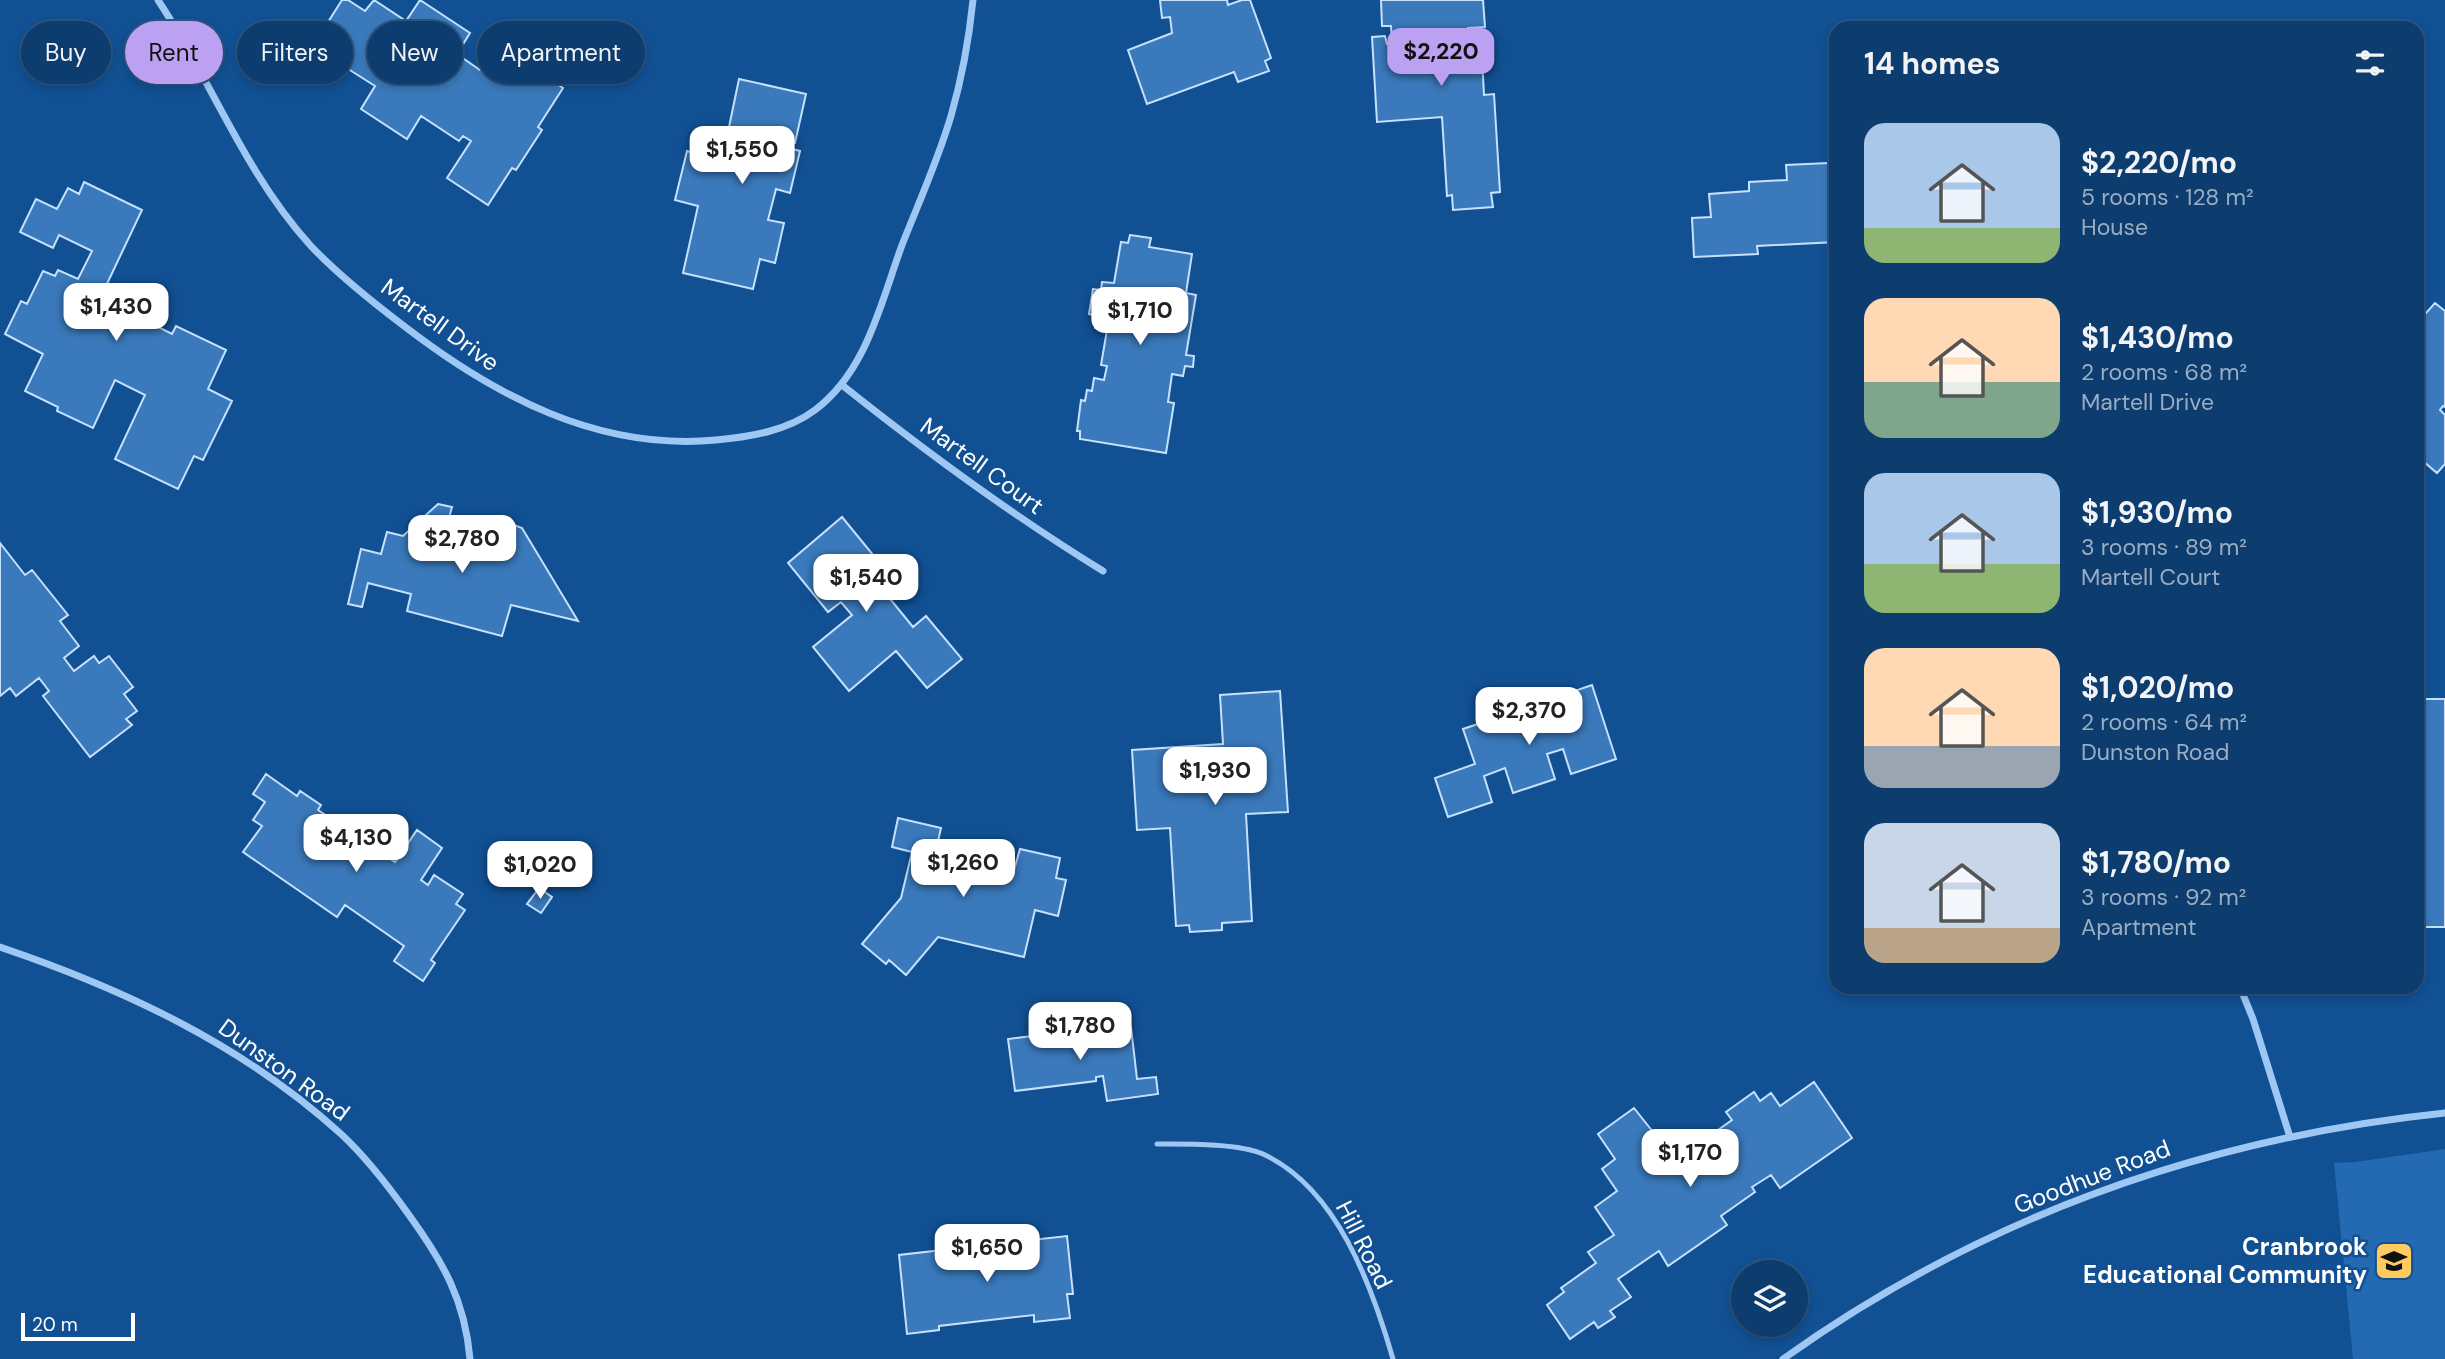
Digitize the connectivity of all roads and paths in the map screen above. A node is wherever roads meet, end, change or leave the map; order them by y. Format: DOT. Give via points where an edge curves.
graph roads {
  1 [pos="158,0"];
  2 [pos="973,0"];
  3 [pos="842,385"];
  4 [pos="1103,571"];
  5 [pos="0,947"];
  6 [pos="2243,994"];
  7 [pos="2445,1113"];
  8 [pos="2290,1137"];
  9 [pos="1157,1144"];
  10 [pos="470,1359"];
  11 [pos="1393,1359"];
  12 [pos="1783,1359"];
  1 -- 3 [label="street, Martell Drive" via="250,164 309,244 394,318 491,386 537,409 607,433 699,442 782,428 814,411"];
  2 -- 3 [label="street, Martell Drive" via="951,117 870,335"];
  3 -- 4 [label="street, Martell Court" via="941,463"];
  5 -- 10 [label="street, Dunston Road" via="99,984 189,1026 239,1056 343,1135 435,1251 462,1310"];
  6 -- 8 [label="street"];
  7 -- 8 [label="street, Goodhue Road"];
  8 -- 12 [label="street, Goodhue Road" via="2158,1170 2053,1209 1880,1295"];
  9 -- 11 [label="lane, Hill Road" via="1211,1145 1261,1153 1296,1174 1327,1205 1359,1265"];
}
